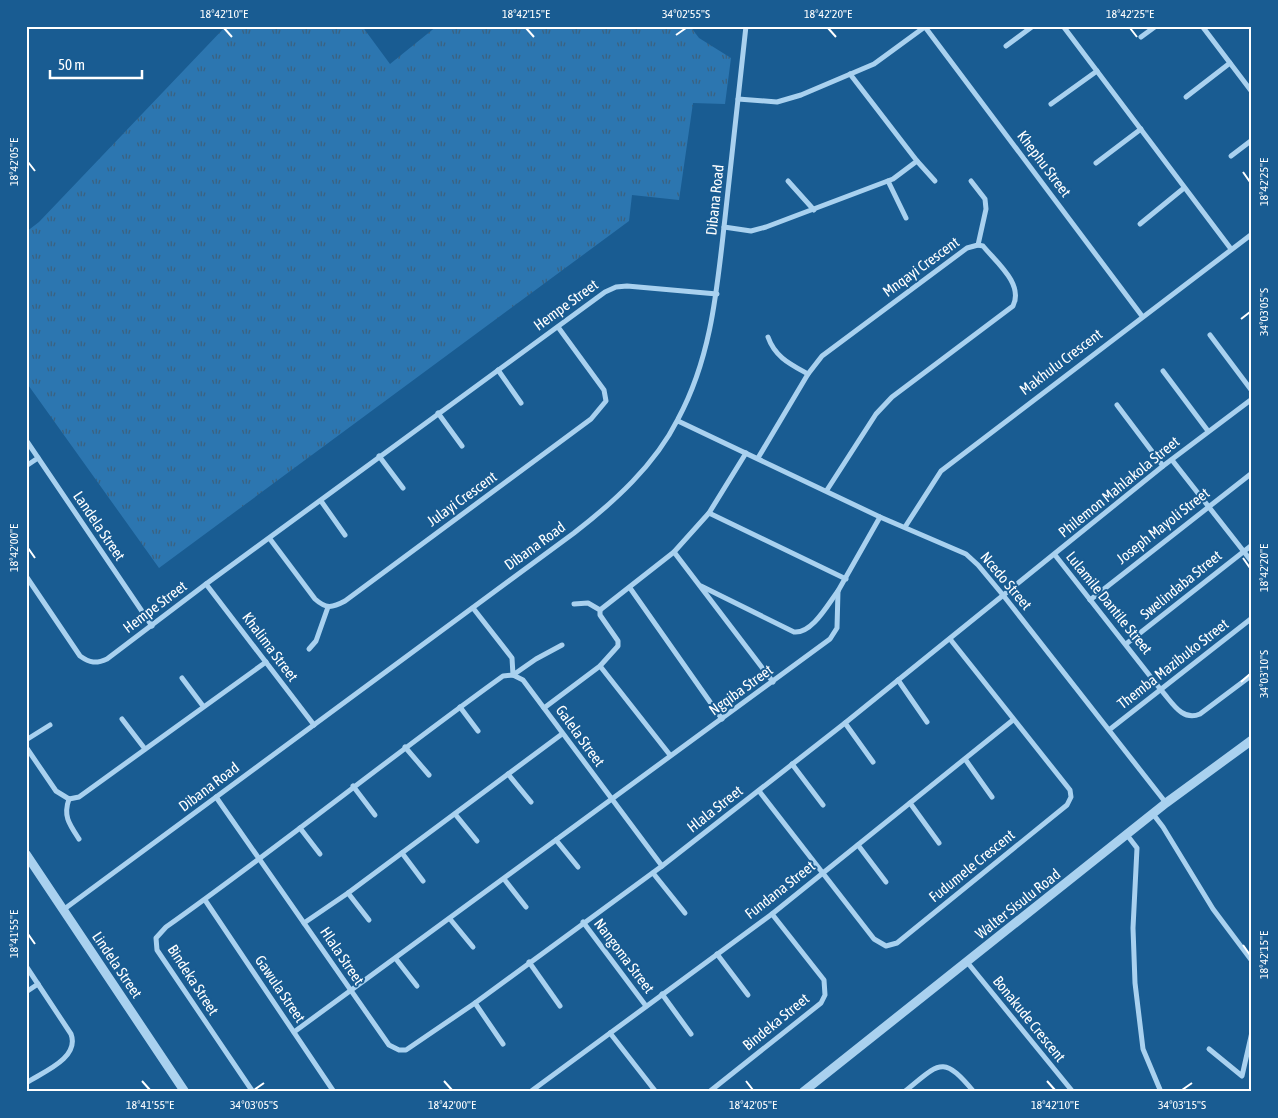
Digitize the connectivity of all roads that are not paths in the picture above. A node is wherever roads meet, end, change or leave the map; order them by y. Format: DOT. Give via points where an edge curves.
graph roads {
  1 [pos="746,26"];
  2 [pos="1033,26"];
  3 [pos="1063,26"];
  4 [pos="1156,26"];
  5 [pos="1202,26"];
  6 [pos="925,27"];
  7 [pos="1141,37"];
  8 [pos="1006,46"];
  9 [pos="1230,63"];
  10 [pos="1097,71"];
  11 [pos="850,74"];
  12 [pos="1252,92"];
  13 [pos="1186,97"];
  14 [pos="738,99"];
  15 [pos="1051,104"];
  16 [pos="1141,130"];
  17 [pos="1252,140"];
  18 [pos="1231,156"];
  19 [pos="918,161"];
  20 [pos="1096,163"];
  21 [pos="788,181"];
  22 [pos="888,181"];
  23 [pos="935,181"];
  24 [pos="971,181"];
  25 [pos="1184,188"];
  26 [pos="814,210"];
  27 [pos="906,218"];
  28 [pos="1140,224"];
  29 [pos="724,227"];
  30 [pos="1252,234"];
  31 [pos="978,244"];
  32 [pos="1231,250"];
  33 [pos="717,294"];
  34 [pos="1142,316"];
  35 [pos="558,326"];
  36 [pos="1210,336"];
  37 [pos="768,337"];
  38 [pos="498,370"];
  39 [pos="1163,371"];
  40 [pos="808,374"];
  41 [pos="1252,391"];
  42 [pos="1252,399"];
  43 [pos="522,403"];
  44 [pos="1117,405"];
  45 [pos="438,413"];
  46 [pos="678,421"];
  47 [pos="1208,431"];
  48 [pos="26,440"];
  49 [pos="462,446"];
  50 [pos="746,453"];
  51 [pos="379,456"];
  52 [pos="38,458"];
  53 [pos="758,458"];
  54 [pos="1172,460"];
  55 [pos="26,466"];
  56 [pos="1163,466"];
  57 [pos="1252,473"];
  58 [pos="403,488"];
  59 [pos="827,490"];
  60 [pos="321,501"];
  61 [pos="1208,506"];
  62 [pos="709,513"];
  63 [pos="880,517"];
  64 [pos="905,527"];
  65 [pos="345,535"];
  66 [pos="270,539"];
  67 [pos="1252,545"];
  68 [pos="1244,551"];
  69 [pos="674,552"];
  70 [pos="1054,555"];
  71 [pos="1252,562"];
  72 [pos="26,576"];
  73 [pos="846,579"];
  74 [pos="206,584"];
  75 [pos="701,586"];
  76 [pos="630,588"];
  77 [pos="838,591"];
  78 [pos="1003,595"];
  79 [pos="1090,600"];
  80 [pos="574,604"];
  81 [pos="328,607"];
  82 [pos="473,608"];
  83 [pos="600,610"];
  84 [pos="1252,618"];
  85 [pos="152,626"];
  86 [pos="950,639"];
  87 [pos="1126,644"];
  88 [pos="562,645"];
  89 [pos="309,649"];
  90 [pos="266,662"];
  91 [pos="600,666"];
  92 [pos="514,675"];
  93 [pos="1252,675"];
  94 [pos="182,678"];
  95 [pos="898,680"];
  96 [pos="773,682"];
  97 [pos="1161,690"];
  98 [pos="203,706"];
  99 [pos="460,707"];
  100 [pos="544,708"];
  101 [pos="122,719"];
  102 [pos="722,719"];
  103 [pos="1013,720"];
  104 [pos="927,722"];
  105 [pos="845,723"];
  106 [pos="50,725"];
  107 [pos="314,725"];
  108 [pos="1109,730"];
  109 [pos="478,731"];
  110 [pos="562,734"];
  111 [pos="26,740"];
  112 [pos="1252,740"];
  113 [pos="26,747"];
  114 [pos="405,747"];
  115 [pos="145,749"];
  116 [pos="670,755"];
  117 [pos="965,760"];
  118 [pos="873,762"];
  119 [pos="792,764"];
  120 [pos="508,774"];
  121 [pos="429,775"];
  122 [pos="353,786"];
  123 [pos="758,790"];
  124 [pos="216,797"];
  125 [pos="992,797"];
  126 [pos="69,799"];
  127 [pos="612,799"];
  128 [pos="531,802"];
  129 [pos="910,803"];
  130 [pos="1166,803"];
  131 [pos="823,805"];
  132 [pos="456,814"];
  133 [pos="1153,814"];
  134 [pos="375,815"];
  135 [pos="300,828"];
  136 [pos="1127,835"];
  137 [pos="79,839"];
  138 [pos="556,840"];
  139 [pos="477,841"];
  140 [pos="939,843"];
  141 [pos="858,845"];
  142 [pos="402,853"];
  143 [pos="26,854"];
  144 [pos="320,854"];
  145 [pos="260,859"];
  146 [pos="662,866"];
  147 [pos="578,867"];
  148 [pos="652,873"];
  149 [pos="821,874"];
  150 [pos="504,879"];
  151 [pos="423,881"];
  152 [pos="886,882"];
  153 [pos="348,893"];
  154 [pos="205,900"];
  155 [pos="526,907"];
  156 [pos="63,910"];
  157 [pos="685,913"];
  158 [pos="772,914"];
  159 [pos="450,919"];
  160 [pos="369,920"];
  161 [pos="583,922"];
  162 [pos="304,923"];
  163 [pos="473,947"];
  164 [pos="717,954"];
  165 [pos="396,959"];
  166 [pos="1252,961"];
  167 [pos="529,962"];
  168 [pos="967,962"];
  169 [pos="26,966"];
  170 [pos="38,984"];
  171 [pos="417,986"];
  172 [pos="26,992"];
  173 [pos="351,992"];
  174 [pos="662,994"];
  175 [pos="748,994"];
  176 [pos="475,1003"];
  177 [pos="560,1006"];
  178 [pos="646,1006"];
  179 [pos="294,1032"];
  180 [pos="1252,1032"];
  181 [pos="610,1033"];
  182 [pos="691,1034"];
  183 [pos="503,1044"];
  184 [pos="1209,1049"];
  185 [pos="26,1083"];
  186 [pos="185,1092"];
  187 [pos="253,1092"];
  188 [pos="334,1092"];
  189 [pos="530,1092"];
  190 [pos="656,1092"];
  191 [pos="710,1092"];
  192 [pos="803,1092"];
  193 [pos="904,1092"];
  194 [pos="974,1092"];
  195 [pos="1073,1092"];
  196 [pos="1161,1092"];
  1 -- 14 [label="street, Dibana Road"];
  2 -- 8 [label="street"];
  3 -- 10 [label="street"];
  4 -- 7 [label="street"];
  5 -- 9 [label="street"];
  6 -- 11 [label="street" via="874,64"];
  6 -- 34 [label="street, Khephu Street"];
  9 -- 12 [label="street"];
  9 -- 13 [label="street"];
  10 -- 15 [label="street"];
  10 -- 16 [label="street"];
  11 -- 14 [label="street" via="777,102"];
  11 -- 19 [label="street"];
  14 -- 29 [label="street, Dibana Road"];
  16 -- 20 [label="street"];
  16 -- 25 [label="street"];
  17 -- 18 [label="street"];
  19 -- 22 [label="street"];
  19 -- 23 [label="street"];
  21 -- 26 [label="street"];
  22 -- 26 [label="street"];
  22 -- 27 [label="street"];
  24 -- 31 [label="street" via="985,199 986,208"];
  25 -- 28 [label="street"];
  25 -- 32 [label="street"];
  26 -- 29 [label="street" via="751,231"];
  29 -- 33 [label="street, Dibana Road"];
  30 -- 32 [label="street, Makhulu Crescent"];
  31 -- 40 [label="street, Mnqayi Crescent" via="967,248 831,348"];
  31 -- 59 [label="street, Mnqayi Crescent" via="1014,284 1017,293 1013,306 892,396 876,414"];
  32 -- 34 [label="street, Makhulu Crescent"];
  33 -- 35 [label="street, Hempe Street" via="621,286 604,292"];
  33 -- 46 [label="street, Dibana Road" via="706,349"];
  34 -- 64 [label="street, Makhulu Crescent" via="941,470"];
  35 -- 38 [label="street, Hempe Street"];
  35 -- 81 [label="street, Julayi Crescent" via="599,382 606,395 604,406 591,419 345,601"];
  36 -- 41 [label="street"];
  37 -- 40 [label="street" via="772,348 784,361"];
  38 -- 43 [label="street"];
  38 -- 45 [label="street, Hempe Street"];
  39 -- 47 [label="street"];
  40 -- 53 [label="street, Mnqayi Crescent"];
  42 -- 47 [label="street, Philemon Mahlakola Street"];
  44 -- 56 [label="street"];
  45 -- 49 [label="street"];
  45 -- 51 [label="street, Hempe Street"];
  46 -- 50 [label="street, Ncedo Street"];
  46 -- 82 [label="street, Dibana Road" via="644,468 602,511"];
  47 -- 54 [label="street, Philemon Mahlakola Street"];
  48 -- 52 [label="street, Landela Street"];
  50 -- 53 [label="street, Ncedo Street"];
  50 -- 62 [label="street"];
  51 -- 58 [label="street"];
  51 -- 60 [label="street, Hempe Street"];
  52 -- 55 [label="street"];
  52 -- 85 [label="street, Landela Street"];
  53 -- 59 [label="street, Ncedo Street"];
  54 -- 56 [label="street, Philemon Mahlakola Street"];
  54 -- 61 [label="street"];
  56 -- 70 [label="street, Philemon Mahlakola Street"];
  57 -- 61 [label="street, Joseph Mayoli Street"];
  59 -- 63 [label="street, Ncedo Street"];
  60 -- 65 [label="street"];
  60 -- 66 [label="street, Hempe Street"];
  61 -- 68 [label="street"];
  61 -- 79 [label="street, Joseph Mayoli Street"];
  62 -- 69 [label="street"];
  62 -- 73 [label="street"];
  63 -- 64 [label="street, Ncedo Street"];
  63 -- 73 [label="street"];
  64 -- 78 [label="street, Ncedo Street" via="966,554"];
  66 -- 74 [label="street, Hempe Street"];
  66 -- 81 [label="street" via="315,599"];
  67 -- 68 [label="street, Swelindaba Street"];
  68 -- 71 [label="street"];
  68 -- 87 [label="street, Swelindaba Street"];
  69 -- 75 [label="street"];
  69 -- 76 [label="street"];
  70 -- 78 [label="street, Philemon Mahlakola Street"];
  70 -- 79 [label="street, Lulamile Dantile Street"];
  72 -- 85 [label="street, Hempe Street" via="76,651 90,662 107,659"];
  73 -- 77 [label="street"];
  74 -- 85 [label="street, Hempe Street"];
  74 -- 90 [label="street, Khalima Street"];
  75 -- 77 [label="street" via="794,632 809,628"];
  75 -- 96 [label="street"];
  76 -- 83 [label="street"];
  76 -- 102 [label="street"];
  77 -- 96 [label="street, Ngqiba Street" via="837,628 830,639"];
  78 -- 86 [label="street, Hlala Street"];
  78 -- 108 [label="street, Ncedo Street"];
  79 -- 87 [label="street, Lulamile Dantile Street"];
  80 -- 83 [label="street" via="588,603"];
  81 -- 89 [label="street" via="316,640"];
  82 -- 92 [label="street" via="512,658"];
  82 -- 107 [label="street, Dibana Road"];
  83 -- 91 [label="street" via="618,646"];
  84 -- 97 [label="street, Themba Mazibuko Street"];
  86 -- 95 [label="street, Hlala Street"];
  86 -- 103 [label="street, Fudumele Crescent"];
  87 -- 97 [label="street, Lulamile Dantile Street"];
  88 -- 92 [label="street"];
  90 -- 98 [label="street"];
  90 -- 107 [label="street, Khalima Street"];
  91 -- 100 [label="street"];
  91 -- 116 [label="street"];
  92 -- 99 [label="street" via="503,676"];
  92 -- 100 [label="street, Galela Street" via="523,680"];
  93 -- 97 [label="street, Lulamile Dantile Street" via="1193,717 1178,710"];
  94 -- 98 [label="street"];
  95 -- 104 [label="street"];
  95 -- 105 [label="street, Hlala Street"];
  96 -- 102 [label="street, Ngqiba Street"];
  97 -- 108 [label="street, Themba Mazibuko Street"];
  98 -- 115 [label="street"];
  99 -- 109 [label="street"];
  99 -- 114 [label="street"];
  100 -- 110 [label="street, Galela Street"];
  101 -- 115 [label="street"];
  102 -- 116 [label="street, Ngqiba Street"];
  103 -- 117 [label="street, Fundana Street"];
  103 -- 149 [label="street, Fudumele Crescent" via="1070,790 1068,805 897,944 886,946 874,939"];
  105 -- 118 [label="street"];
  105 -- 119 [label="street, Hlala Street"];
  106 -- 111 [label="street"];
  107 -- 124 [label="street, Dibana Road"];
  108 -- 130 [label="street, Ncedo Street"];
  110 -- 120 [label="street"];
  110 -- 127 [label="street, Galela Street"];
  112 -- 130 [label="street, Walter Sisulu Road"];
  113 -- 126 [label="street" via="56,791"];
  114 -- 121 [label="street"];
  114 -- 122 [label="street"];
  115 -- 126 [label="street" via="86,793"];
  116 -- 127 [label="street, Ngqiba Street"];
  117 -- 125 [label="street"];
  117 -- 129 [label="street, Fundana Street"];
  119 -- 123 [label="street, Hlala Street"];
  119 -- 131 [label="street"];
  120 -- 128 [label="street"];
  120 -- 132 [label="street"];
  122 -- 134 [label="street"];
  122 -- 135 [label="street"];
  123 -- 146 [label="street, Hlala Street"];
  123 -- 149 [label="street, Fudumele Crescent"];
  124 -- 145 [label="street, Hlala Street"];
  124 -- 156 [label="street, Dibana Road"];
  126 -- 137 [label="street" via="66,818"];
  127 -- 138 [label="street, Ngqiba Street"];
  127 -- 146 [label="street, Galela Street"];
  129 -- 140 [label="street"];
  129 -- 141 [label="street, Fundana Street"];
  130 -- 133 [label="street, Walter Sisulu Road"];
  132 -- 139 [label="street"];
  132 -- 142 [label="street"];
  133 -- 136 [label="street, Walter Sisulu Road"];
  133 -- 166 [label="street" via="1213,909"];
  135 -- 144 [label="street"];
  135 -- 145 [label="street"];
  136 -- 168 [label="street, Walter Sisulu Road"];
  136 -- 196 [label="street" via="1138,848 1133,952 1143,1049"];
  138 -- 147 [label="street"];
  138 -- 150 [label="street, Ngqiba Street"];
  141 -- 149 [label="street, Fundana Street"];
  141 -- 152 [label="street"];
  142 -- 151 [label="street"];
  142 -- 153 [label="street"];
  143 -- 156 [label="street, Lindela Street"];
  145 -- 154 [label="street, Bindeka Street"];
  145 -- 162 [label="street, Hlala Street"];
  146 -- 148 [label="street, Hlala Street"];
  148 -- 157 [label="street"];
  148 -- 161 [label="street, Hlala Street"];
  149 -- 158 [label="street, Fundana Street"];
  150 -- 155 [label="street"];
  150 -- 159 [label="street, Ngqiba Street"];
  153 -- 160 [label="street"];
  153 -- 162 [label="street"];
  154 -- 179 [label="street, Gawula Street"];
  154 -- 187 [label="street, Bindeka Street" via="166,928 156,938 156,946"];
  156 -- 186 [label="street, Lindela Street"];
  158 -- 164 [label="street, Fundana Street"];
  158 -- 191 [label="street, Bindeka Street" via="824,980 825,995 821,1003"];
  159 -- 163 [label="street"];
  159 -- 165 [label="street, Ngqiba Street"];
  161 -- 167 [label="street, Hlala Street"];
  161 -- 178 [label="street, Nangoma Street"];
  162 -- 173 [label="street, Hlala Street"];
  164 -- 174 [label="street, Fundana Street"];
  164 -- 175 [label="street"];
  165 -- 171 [label="street"];
  165 -- 173 [label="street, Ngqiba Street"];
  167 -- 176 [label="street, Hlala Street"];
  167 -- 177 [label="street"];
  168 -- 192 [label="street, Walter Sisulu Road"];
  168 -- 195 [label="street, Bonakude Crescent"];
  169 -- 170 [label="street"];
  170 -- 172 [label="street"];
  170 -- 185 [label="street" via="72,1034 74,1044 68,1055"];
  173 -- 176 [label="street, Hlala Street" via="389,1045 399,1050 413,1046"];
  173 -- 179 [label="street, Ngqiba Street"];
  174 -- 178 [label="street, Fundana Street"];
  174 -- 182 [label="street"];
  176 -- 183 [label="street"];
  178 -- 181 [label="street, Fundana Street"];
  179 -- 188 [label="street, Gawula Street"];
  180 -- 184 [label="street" via="1242,1076"];
  181 -- 189 [label="street, Fundana Street"];
  181 -- 190 [label="street"];
  193 -- 194 [label="street" via="934,1068 946,1066 958,1072"];
}
